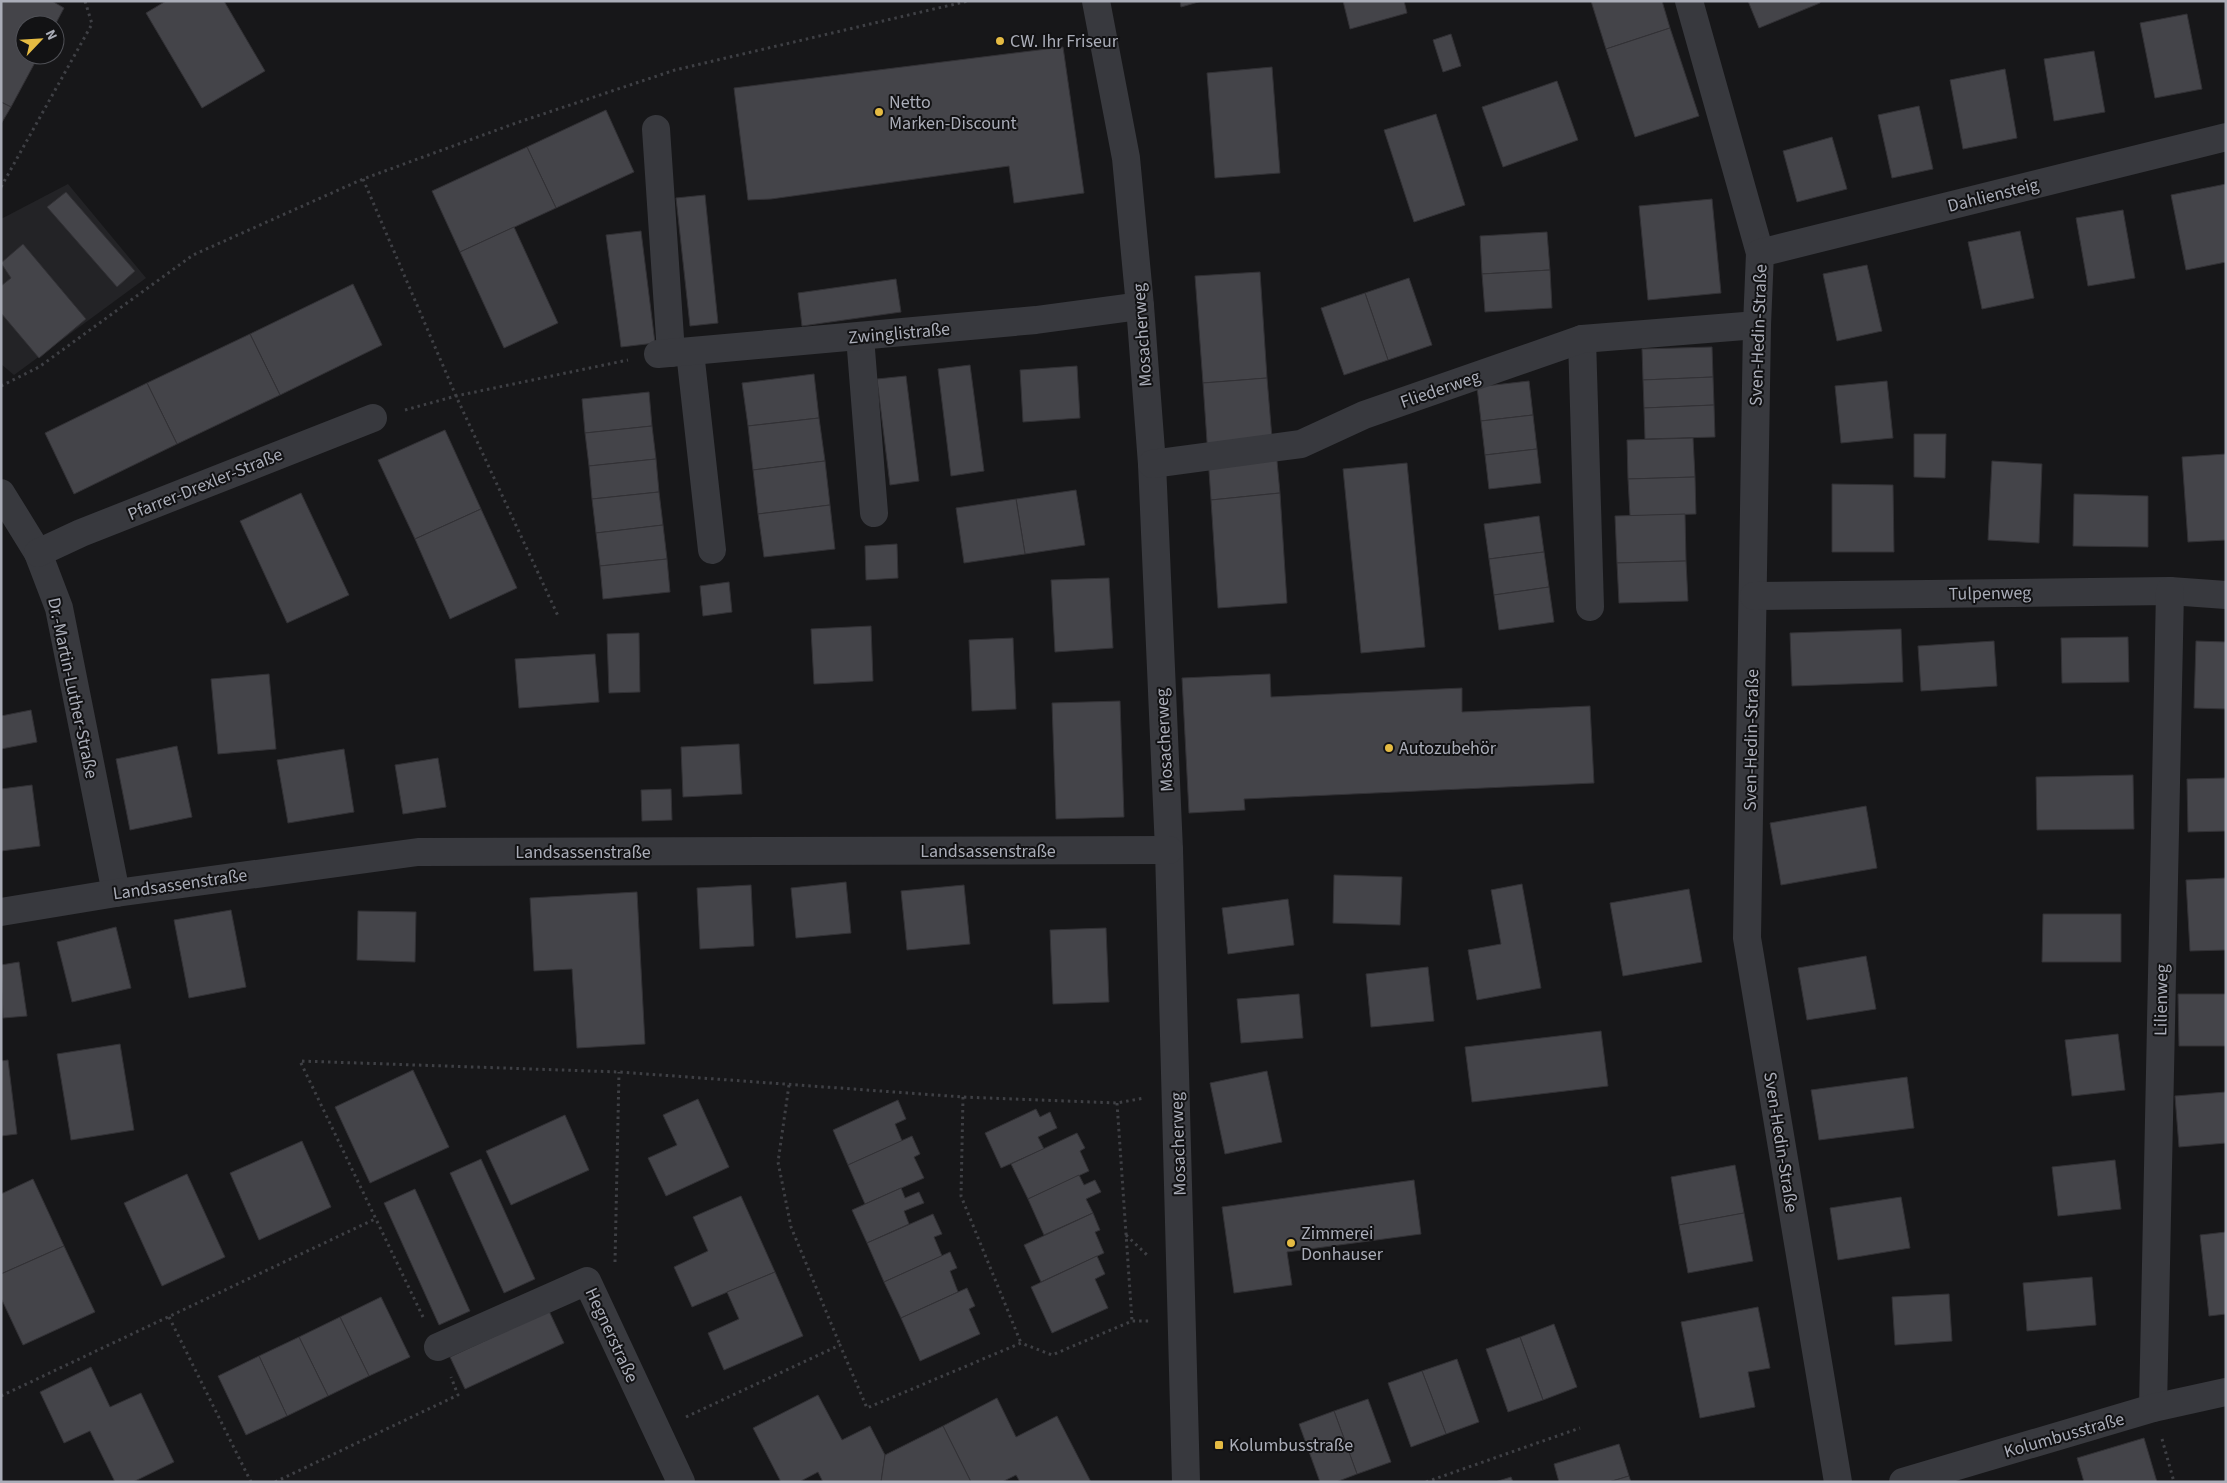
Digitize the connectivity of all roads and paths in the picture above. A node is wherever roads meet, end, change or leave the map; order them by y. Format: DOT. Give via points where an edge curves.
graph roads {
  1 [pos="85,1"];
  2 [pos="968,1"];
  3 [pos="1096,1"];
  4 [pos="1689,1"];
  5 [pos="656,130"];
  6 [pos="2226,137"];
  7 [pos="363,179"];
  8 [pos="1,187"];
  9 [pos="1760,253"];
  10 [pos="1140,306"];
  11 [pos="1757,325"];
  12 [pos="860,337"];
  13 [pos="1582,339"];
  14 [pos="673,353"];
  15 [pos="1,386"];
  16 [pos="456,396"];
  17 [pos="373,418"];
  18 [pos="1152,464"];
  19 [pos="1,494"];
  20 [pos="874,513"];
  21 [pos="712,550"];
  22 [pos="38,553"];
  23 [pos="2170,591"];
  24 [pos="2226,595"];
  25 [pos="1754,596"];
  26 [pos="1590,607"];
  27 [pos="559,618"];
  28 [pos="1169,850"];
  29 [pos="116,892"];
  30 [pos="1,912"];
  31 [pos="619,1072"];
  32 [pos="789,1085"];
  33 [pos="963,1096"];
  34 [pos="375,1219"];
  35 [pos="587,1281"];
  36 [pos="169,1317"];
  37 [pos="1021,1343"];
  38 [pos="840,1345"];
  39 [pos="438,1348"];
  40 [pos="2226,1392"];
  41 [pos="1,1396"];
  42 [pos="2153,1408"];
  43 [pos="1580,1428"];
  44 [pos="657,1430"];
  45 [pos="251,1482"];
  46 [pos="275,1482"];
  47 [pos="681,1482"];
  48 [pos="1186,1482"];
  49 [pos="1426,1482"];
  50 [pos="1838,1482"];
  51 [pos="1902,1482"];
  52 [pos="2174,1482"];
  1 -- 8 [label="path" via="92,24"];
  2 -- 7 [label="path" via="675,70"];
  3 -- 10 [label="street, Mosacherweg" via="1126,158"];
  4 -- 9 [label="street, Sven-Hedin-Straße"];
  5 -- 14 [label="street"];
  6 -- 9 [label="street, Dahliensteig"];
  7 -- 15 [label="path" via="193,256 39,367"];
  7 -- 16 [label="path"];
  9 -- 11 [label="street, Sven-Hedin-Straße"];
  10 -- 12 [label="street, Zwinglistraße"];
  10 -- 18 [label="street, Mosacherweg"];
  11 -- 13 [label="street, Fliederweg"];
  11 -- 25 [label="street, Sven-Hedin-Straße"];
  12 -- 14 [label="street, Zwinglistraße"];
  12 -- 20 [label="street"];
  13 -- 18 [label="street, Fliederweg" via="1364,415 1301,444"];
  13 -- 26 [label="street"];
  14 -- 16 [label="path"];
  14 -- 21 [label="street"];
  16 -- 17 [label="path"];
  16 -- 27 [label="path"];
  17 -- 22 [label="street, Pfarrer-Drexler-Straße"];
  18 -- 28 [label="street, Mosacherweg"];
  19 -- 22 [label="street, Dr.-Martin-Luther-Straße"];
  22 -- 29 [label="street, Dr.-Martin-Luther-Straße" via="59,608"];
  23 -- 24 [label="street, Tulpenweg"];
  23 -- 25 [label="street, Tulpenweg"];
  23 -- 42 [label="street, Lilienweg"];
  25 -- 50 [label="street, Sven-Hedin-Straße" via="1747,938"];
  28 -- 29 [label="street, Landsassenstraße" via="418,852"];
  28 -- 48 [label="street, Mosacherweg"];
  29 -- 30 [label="street, Landsassenstraße"];
  31 -- 32 [label="path"];
  31 -- 34 [label="path" via="300,1062"];
  31 -- 35 [label="path" via="615,1262"];
  32 -- 33 [label="path"];
  32 -- 38 [label="path" via="778,1162 791,1227"];
  33 -- 37 [label="path" via="961,1196"];
  33 -- 37 [label="path" via="1117,1104 1132,1321 1052,1355"];
  34 -- 36 [label="path"];
  34 -- 39 [label="path"];
  35 -- 39 [label="street, Hegnerstraße"];
  35 -- 44 [label="street, Hegnerstraße"];
  36 -- 41 [label="path"];
  36 -- 45 [label="path"];
  37 -- 38 [label="path" via="867,1408"];
  38 -- 44 [label="path"];
  39 -- 46 [label="path" via="458,1395"];
  40 -- 42 [label="street, Kolumbusstraße"];
  42 -- 51 [label="street, Kolumbusstraße"];
  42 -- 52 [label="path"];
  43 -- 49 [label="path"];
  44 -- 47 [label="street, Hegnerstraße"];
}
